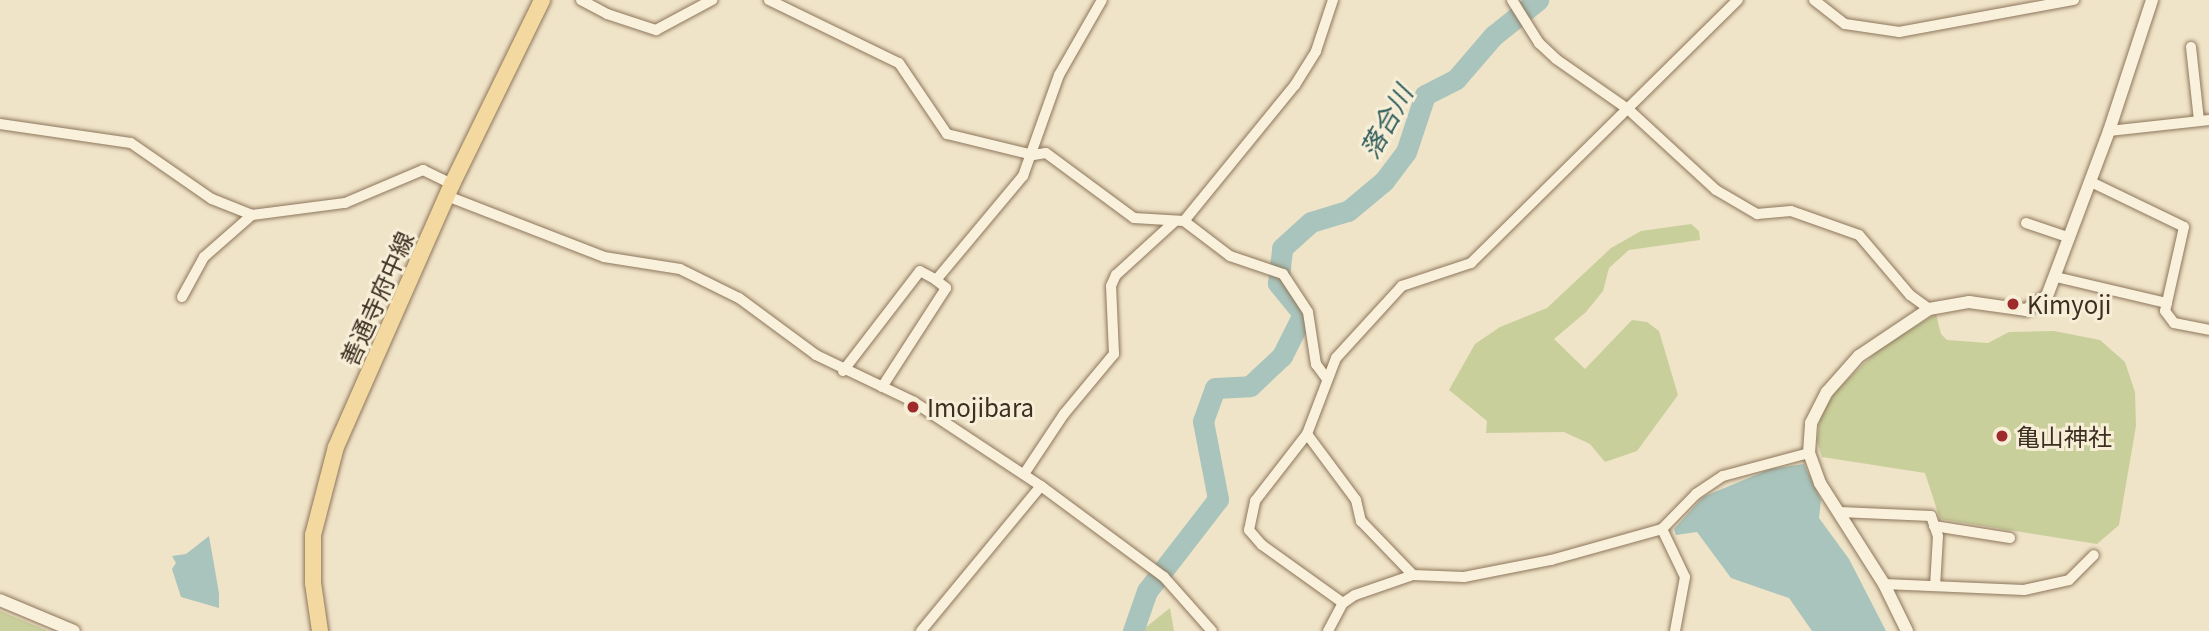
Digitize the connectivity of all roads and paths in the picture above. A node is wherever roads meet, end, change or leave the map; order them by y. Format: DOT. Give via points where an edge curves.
graph roads {
  1 [pos="542,0"];
  2 [pos="581,0"];
  3 [pos="712,0"];
  4 [pos="769,0"];
  5 [pos="1102,0"];
  6 [pos="1333,0"];
  7 [pos="1512,0"];
  8 [pos="1738,0"];
  9 [pos="1814,0"];
  10 [pos="2074,0"];
  11 [pos="2152,0"];
  12 [pos="2191,47"];
  13 [pos="1629,110"];
  14 [pos="2204,121"];
  15 [pos="0,124"];
  16 [pos="2109,131"];
  17 [pos="1033,155"];
  18 [pos="2091,182"];
  19 [pos="450,190"];
  20 [pos="252,215"];
  21 [pos="1179,222"];
  22 [pos="2026,223"];
  23 [pos="2070,238"];
  24 [pos="2056,277"];
  25 [pos="936,280"];
  26 [pos="182,297"];
  27 [pos="2167,303"];
  28 [pos="1929,309"];
  29 [pos="2209,330"];
  30 [pos="843,371"];
  31 [pos="1327,379"];
  32 [pos="882,387"];
  33 [pos="1307,434"];
  34 [pos="1809,453"];
  35 [pos="1024,474"];
  36 [pos="1041,486"];
  37 [pos="1840,512"];
  38 [pos="1934,526"];
  39 [pos="1662,529"];
  40 [pos="2010,538"];
  41 [pos="2094,555"];
  42 [pos="1413,575"];
  43 [pos="1884,584"];
  44 [pos="1935,586"];
  45 [pos="0,600"];
  46 [pos="1343,603"];
  47 [pos="74,631"];
  48 [pos="320,631"];
  49 [pos="920,631"];
  50 [pos="1212,631"];
  51 [pos="1328,631"];
  52 [pos="1675,631"];
  53 [pos="1907,631"];
  1 -- 19 [label="main road, 善通寺府中線"];
  2 -- 3 [label="street" via="656,30"];
  4 -- 17 [label="street" via="899,63 947,134"];
  5 -- 17 [label="street" via="1059,75"];
  6 -- 21 [label="street" via="1315,51 1295,85"];
  7 -- 13 [label="street" via="1556,60"];
  8 -- 13 [label="street"];
  9 -- 10 [label="street" via="1845,24 1899,32"];
  11 -- 16 [label="street"];
  12 -- 14 [label="street"];
  13 -- 28 [label="street" via="1674,147 1685,164 1745,210 1757,214 1791,211 1859,235 1910,295"];
  13 -- 31 [label="street" via="1471,263 1402,286 1386,299 1336,358"];
  14 -- 16 [label="street"];
  15 -- 20 [label="street" via="131,143 212,199"];
  16 -- 18 [label="street"];
  17 -- 21 [label="street" via="1046,153 1134,218"];
  17 -- 25 [label="street" via="1023,176"];
  18 -- 23 [label="street"];
  18 -- 27 [label="street" via="2185,227"];
  19 -- 20 [label="street" via="423,170 345,202 310,211"];
  19 -- 30 [label="street" via="604,257 680,269 739,298"];
  19 -- 48 [label="main road, 善通寺府中線" via="332,459 311,559"];
  20 -- 26 [label="street" via="204,257"];
  21 -- 31 [label="street" via="1230,256 1279,272 1308,312 1316,364"];
  21 -- 35 [label="street" via="1116,275 1111,286 1114,354 1064,414"];
  22 -- 23 [label="street"];
  23 -- 24 [label="street"];
  24 -- 27 [label="street"];
  24 -- 28 [label="street" via="2041,303 2026,310 1969,302"];
  25 -- 30 [label="street" via="920,271"];
  25 -- 32 [label="street" via="946,288"];
  27 -- 29 [label="street" via="2169,321"];
  28 -- 34 [label="street" via="1874,343 1827,392 1811,423"];
  30 -- 32 [label="street"];
  31 -- 33 [label="street"];
  32 -- 35 [label="street" via="955,427"];
  33 -- 42 [label="street" via="1356,500 1361,521"];
  33 -- 46 [label="street" via="1255,501 1249,530 1262,545"];
  34 -- 37 [label="street" via="1820,483"];
  34 -- 39 [label="street" via="1723,476 1696,494"];
  35 -- 36 [label="street"];
  36 -- 49 [label="street"];
  36 -- 50 [label="street" via="1148,563"];
  37 -- 38 [label="street" via="1931,516"];
  37 -- 43 [label="street"];
  38 -- 40 [label="street"];
  38 -- 44 [label="street"];
  39 -- 42 [label="street" via="1551,560 1464,577"];
  39 -- 52 [label="street" via="1685,577"];
  41 -- 44 [label="street" via="2069,580 2024,590"];
  42 -- 46 [label="street"];
  43 -- 44 [label="street"];
  43 -- 53 [label="street"];
  45 -- 47 [label="street"];
  46 -- 51 [label="street"];
}
